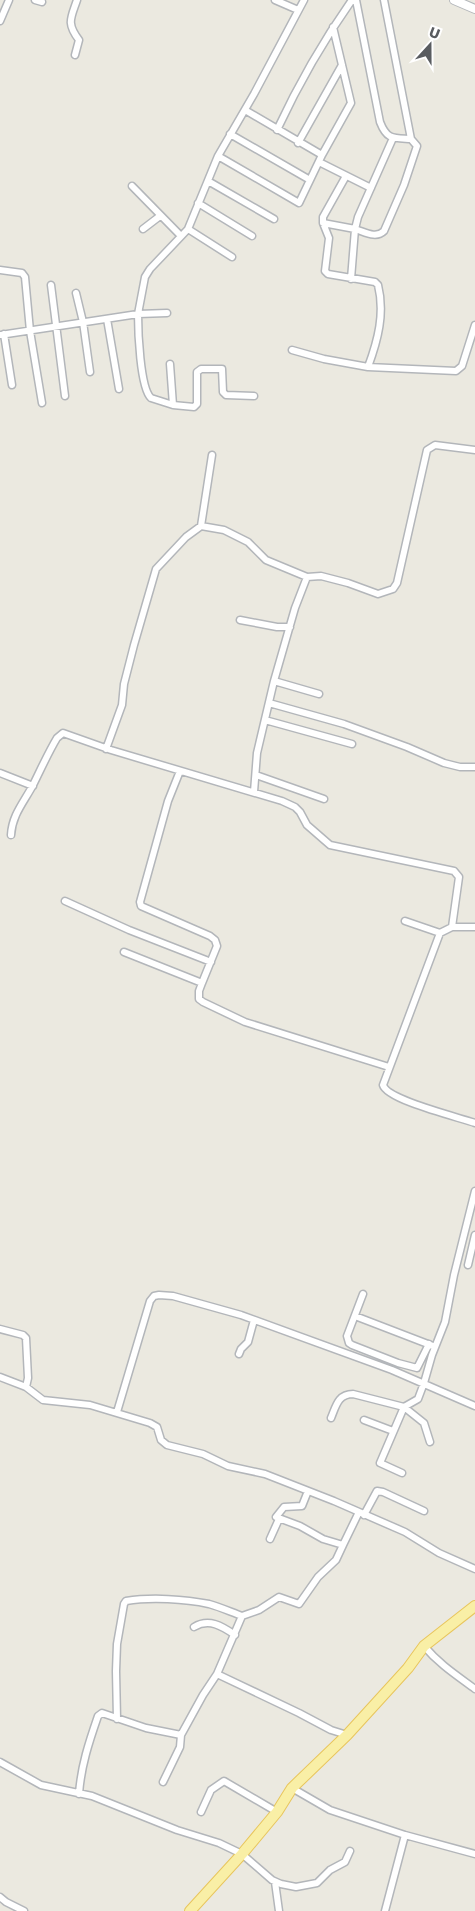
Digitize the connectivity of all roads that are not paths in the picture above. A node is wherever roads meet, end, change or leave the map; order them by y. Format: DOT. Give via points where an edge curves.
graph roads {
  1 [pos="9,0"];
  2 [pos="35,0"];
  3 [pos="77,0"];
  4 [pos="275,0"];
  5 [pos="304,0"];
  6 [pos="352,0"];
  7 [pos="356,0"];
  8 [pos="384,0"];
  9 [pos="459,1"];
  10 [pos="42,2"];
  11 [pos="475,9"];
  12 [pos="298,10"];
  13 [pos="0,20"];
  14 [pos="333,27"];
  15 [pos="74,55"];
  16 [pos="342,65"];
  17 [pos="245,110"];
  18 [pos="277,130"];
  19 [pos="230,134"];
  20 [pos="393,138"];
  21 [pos="411,139"];
  22 [pos="298,143"];
  23 [pos="218,156"];
  24 [pos="320,158"];
  25 [pos="346,176"];
  26 [pos="310,180"];
  27 [pos="208,181"];
  28 [pos="132,186"];
  29 [pos="371,188"];
  30 [pos="198,203"];
  31 [pos="160,216"];
  32 [pos="274,219"];
  33 [pos="322,223"];
  34 [pos="188,228"];
  35 [pos="143,229"];
  36 [pos="355,229"];
  37 [pos="181,236"];
  38 [pos="252,236"];
  39 [pos="232,257"];
  40 [pos="0,270"];
  41 [pos="351,279"];
  42 [pos="51,285"];
  43 [pos="76,293"];
  44 [pos="167,313"];
  45 [pos="138,314"];
  46 [pos="107,319"];
  47 [pos="82,322"];
  48 [pos="475,325"];
  49 [pos="56,327"];
  50 [pos="30,331"];
  51 [pos="2,334"];
  52 [pos="292,350"];
  53 [pos="170,364"];
  54 [pos="368,367"];
  55 [pos="90,372"];
  56 [pos="12,385"];
  57 [pos="119,389"];
  58 [pos="65,396"];
  59 [pos="254,396"];
  60 [pos="42,403"];
  61 [pos="173,405"];
  62 [pos="475,450"];
  63 [pos="212,455"];
  64 [pos="201,526"];
  65 [pos="307,577"];
  66 [pos="240,620"];
  67 [pos="290,627"];
  68 [pos="274,681"];
  69 [pos="319,694"];
  70 [pos="269,703"];
  71 [pos="265,720"];
  72 [pos="352,744"];
  73 [pos="106,748"];
  74 [pos="475,767"];
  75 [pos="180,771"];
  76 [pos="0,774"];
  77 [pos="256,775"];
  78 [pos="33,786"];
  79 [pos="254,792"];
  80 [pos="324,799"];
  81 [pos="11,835"];
  82 [pos="65,901"];
  83 [pos="406,921"];
  84 [pos="452,927"];
  85 [pos="475,927"];
  86 [pos="440,933"];
  87 [pos="124,952"];
  88 [pos="212,962"];
  89 [pos="202,984"];
  90 [pos="389,1067"];
  91 [pos="475,1122"];
  92 [pos="475,1191"];
  93 [pos="473,1206"];
  94 [pos="475,1235"];
  95 [pos="468,1265"];
  96 [pos="363,1294"];
  97 [pos="355,1316"];
  98 [pos="254,1320"];
  99 [pos="0,1329"];
  100 [pos="432,1345"];
  101 [pos="239,1354"];
  102 [pos="0,1377"];
  103 [pos="424,1383"];
  104 [pos="26,1387"];
  105 [pos="475,1406"];
  106 [pos="404,1407"];
  107 [pos="118,1412"];
  108 [pos="331,1418"];
  109 [pos="364,1420"];
  110 [pos="393,1431"];
  111 [pos="430,1442"];
  112 [pos="402,1473"];
  113 [pos="308,1491"];
  114 [pos="424,1511"];
  115 [pos="362,1513"];
  116 [pos="279,1519"];
  117 [pos="270,1539"];
  118 [pos="343,1545"];
  119 [pos="475,1569"];
  120 [pos="475,1606"];
  121 [pos="242,1616"];
  122 [pos="194,1627"];
  123 [pos="234,1635"];
  124 [pos="424,1646"];
  125 [pos="217,1674"];
  126 [pos="474,1687"];
  127 [pos="117,1719"];
  128 [pos="347,1735"];
  129 [pos="181,1736"];
  130 [pos="0,1762"];
  131 [pos="163,1782"];
  132 [pos="292,1788"];
  133 [pos="79,1794"];
  134 [pos="200,1812"];
  135 [pos="277,1812"];
  136 [pos="405,1834"];
  137 [pos="350,1851"];
  138 [pos="242,1854"];
  139 [pos="475,1854"];
  140 [pos="275,1882"];
  141 [pos="0,1897"];
  142 [pos="24,1911"];
  143 [pos="190,1911"];
  144 [pos="280,1911"];
  145 [pos="385,1911"];
  1 -- 13 [label="street"];
  2 -- 10 [label="street"];
  3 -- 15 [label="street" via="70,22 70,28 79,40"];
  4 -- 12 [label="street"];
  5 -- 12 [label="street"];
  6 -- 14 [label="street"];
  7 -- 20 [label="street" via="380,122 384,132"];
  8 -- 21 [label="street"];
  9 -- 11 [label="street"];
  12 -- 17 [label="street"];
  14 -- 16 [label="street"];
  14 -- 18 [label="street"];
  16 -- 22 [label="street"];
  16 -- 24 [label="street" via="351,103"];
  17 -- 18 [label="street"];
  17 -- 19 [label="street"];
  18 -- 22 [label="street"];
  19 -- 23 [label="street"];
  19 -- 26 [label="street"];
  20 -- 21 [label="street"];
  20 -- 29 [label="street"];
  21 -- 36 [label="street" via="417,146 384,231 374,235"];
  22 -- 24 [label="street"];
  23 -- 26 [label="street" via="299,203"];
  23 -- 27 [label="street"];
  24 -- 25 [label="street"];
  24 -- 26 [label="street"];
  25 -- 29 [label="street"];
  25 -- 33 [label="street"];
  27 -- 30 [label="street"];
  27 -- 32 [label="street"];
  28 -- 31 [label="street"];
  29 -- 36 [label="street"];
  30 -- 34 [label="street"];
  30 -- 38 [label="street"];
  31 -- 35 [label="street"];
  31 -- 37 [label="street"];
  33 -- 36 [label="street"];
  33 -- 41 [label="street" via="328,238 326,273"];
  34 -- 37 [label="street"];
  34 -- 39 [label="street"];
  36 -- 41 [label="street"];
  37 -- 45 [label="street" via="144,277"];
  40 -- 50 [label="street" via="24,276"];
  41 -- 54 [label="street" via="375,282 379,287 382,310 378,337"];
  42 -- 49 [label="street"];
  43 -- 47 [label="street"];
  44 -- 45 [label="street"];
  45 -- 46 [label="street"];
  45 -- 61 [label="street" via="145,389 151,398"];
  46 -- 47 [label="street"];
  46 -- 57 [label="street"];
  47 -- 49 [label="street"];
  47 -- 55 [label="street"];
  48 -- 54 [label="street" via="459,370"];
  49 -- 50 [label="street"];
  49 -- 58 [label="street"];
  50 -- 51 [label="street"];
  50 -- 60 [label="street"];
  51 -- 56 [label="street"];
  52 -- 54 [label="street"];
  53 -- 61 [label="street"];
  59 -- 61 [label="street" via="226,395 223,392 222,369 201,369 197,372 196,406"];
  62 -- 65 [label="street" via="435,445 428,448 393,589 378,594 322,576"];
  63 -- 64 [label="street"];
  64 -- 65 [label="street" via="224,530 248,542 266,560"];
  64 -- 73 [label="street" via="156,569 124,684 122,705"];
  65 -- 67 [label="street"];
  66 -- 67 [label="street"];
  67 -- 68 [label="street"];
  68 -- 69 [label="street"];
  68 -- 70 [label="street"];
  70 -- 71 [label="street"];
  70 -- 74 [label="street" via="344,724 444,763"];
  71 -- 72 [label="street"];
  71 -- 77 [label="street" via="257,753"];
  73 -- 75 [label="street"];
  73 -- 78 [label="street" via="61,734"];
  75 -- 79 [label="street"];
  75 -- 88 [label="street" via="140,902 141,906 215,940 217,946"];
  76 -- 78 [label="street"];
  77 -- 79 [label="street"];
  77 -- 80 [label="street"];
  78 -- 81 [label="street" via="12,824"];
  79 -- 84 [label="street" via="295,808 306,825 330,845 454,871 459,877"];
  82 -- 88 [label="street"];
  83 -- 86 [label="street"];
  84 -- 85 [label="street"];
  84 -- 86 [label="street"];
  86 -- 90 [label="street"];
  87 -- 89 [label="street"];
  88 -- 89 [label="street"];
  89 -- 90 [label="street" via="199,999 245,1022"];
  90 -- 91 [label="street" via="383,1085 388,1093"];
  92 -- 93 [label="street"];
  93 -- 100 [label="street" via="445,1322"];
  94 -- 95 [label="street"];
  96 -- 97 [label="street"];
  97 -- 100 [label="street"];
  97 -- 100 [label="street" via="347,1336 349,1343 398,1363 419,1367"];
  98 -- 101 [label="street" via="248,1342"];
  98 -- 103 [label="street"];
  98 -- 107 [label="street" via="174,1296 154,1296 142,1324"];
  99 -- 104 [label="street" via="26,1338"];
  100 -- 103 [label="street"];
  102 -- 104 [label="street"];
  103 -- 105 [label="street"];
  103 -- 106 [label="street" via="418,1398"];
  104 -- 107 [label="street" via="43,1400 80,1403"];
  106 -- 108 [label="street" via="348,1394 339,1399"];
  106 -- 110 [label="street"];
  106 -- 111 [label="street" via="424,1423"];
  107 -- 113 [label="street" via="154,1425 167,1445 203,1454 228,1466 265,1474"];
  109 -- 110 [label="street"];
  110 -- 112 [label="street" via="380,1463"];
  113 -- 115 [label="street"];
  113 -- 116 [label="street" via="302,1506 284,1507 276,1516"];
  114 -- 115 [label="street" via="377,1491"];
  115 -- 118 [label="street"];
  115 -- 119 [label="street"];
  116 -- 117 [label="street"];
  116 -- 118 [label="street"];
  118 -- 121 [label="street" via="336,1560 318,1577 298,1604 278,1598"];
  120 -- 124 [label="main road"];
  121 -- 123 [label="street"];
  121 -- 127 [label="street" via="194,1601 126,1601 117,1644"];
  122 -- 123 [label="street" via="212,1623"];
  123 -- 125 [label="street"];
  124 -- 126 [label="street" via="436,1661"];
  124 -- 128 [label="main road"];
  125 -- 128 [label="street" via="330,1730"];
  125 -- 129 [label="street"];
  127 -- 129 [label="street"];
  127 -- 133 [label="street" via="102,1713 98,1716 80,1775"];
  128 -- 132 [label="main road"];
  129 -- 131 [label="street" via="180,1747"];
  130 -- 133 [label="street" via="41,1785"];
  132 -- 135 [label="main road"];
  132 -- 136 [label="street" via="330,1810"];
  133 -- 138 [label="street" via="92,1796"];
  134 -- 135 [label="street" via="211,1790 224,1781"];
  135 -- 138 [label="main road"];
  136 -- 139 [label="street"];
  136 -- 145 [label="street"];
  137 -- 140 [label="street" via="345,1862 330,1870 317,1883 296,1887"];
  138 -- 140 [label="street"];
  138 -- 143 [label="main road"];
  140 -- 144 [label="street"];
  141 -- 142 [label="street"];
}
